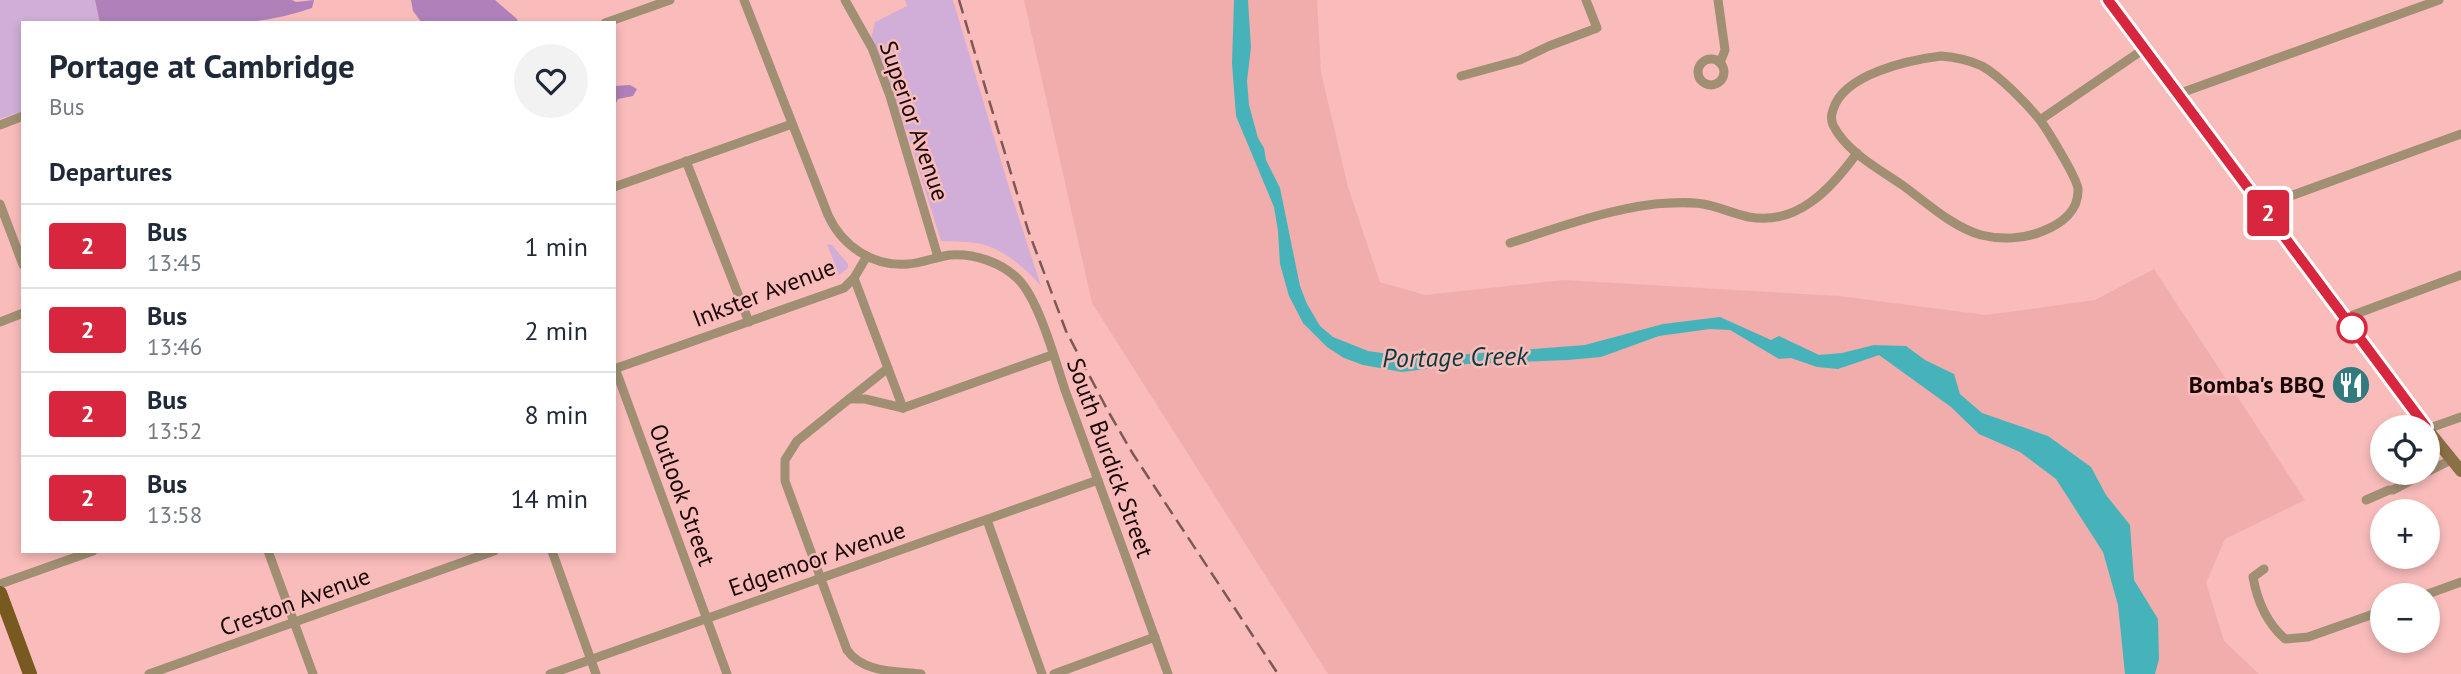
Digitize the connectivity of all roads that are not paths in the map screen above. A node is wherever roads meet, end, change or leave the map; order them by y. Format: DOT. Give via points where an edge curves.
graph roads {
  1 [pos="670,0"];
  2 [pos="744,0"];
  3 [pos="845,0"];
  4 [pos="1586,0"];
  5 [pos="1718,0"];
  6 [pos="2108,0"];
  7 [pos="2439,0"];
  8 [pos="611,21"];
  9 [pos="2144,49"];
  10 [pos="1720,63"];
  11 [pos="1461,76"];
  12 [pos="2178,94"];
  13 [pos="21,117"];
  14 [pos="2040,120"];
  15 [pos="792,124"];
  16 [pos="0,125"];
  17 [pos="2461,134"];
  18 [pos="1857,153"];
  19 [pos="686,162"];
  20 [pos="616,186"];
  21 [pos="0,204"];
  22 [pos="2263,206"];
  23 [pos="1510,243"];
  24 [pos="867,256"];
  25 [pos="938,257"];
  26 [pos="21,260"];
  27 [pos="1000,266"];
  28 [pos="2461,275"];
  29 [pos="854,278"];
  30 [pos="21,314"];
  31 [pos="2345,318"];
  32 [pos="0,321"];
  33 [pos="748,322"];
  34 [pos="1052,355"];
  35 [pos="616,368"];
  36 [pos="888,368"];
  37 [pos="616,371"];
  38 [pos="849,400"];
  39 [pos="903,408"];
  40 [pos="2417,415"];
  41 [pos="2461,417"];
  42 [pos="2440,424"];
  43 [pos="2440,445"];
  44 [pos="2451,460"];
  45 [pos="2440,466"];
  46 [pos="2461,471"];
  47 [pos="1098,480"];
  48 [pos="2402,485"];
  49 [pos="2366,500"];
  50 [pos="987,520"];
  51 [pos="87,553"];
  52 [pos="269,553"];
  53 [pos="488,553"];
  54 [pos="553,553"];
  55 [pos="2264,569"];
  56 [pos="821,579"];
  57 [pos="2461,582"];
  58 [pos="0,584"];
  59 [pos="2440,590"];
  60 [pos="0,593"];
  61 [pos="2370,615"];
  62 [pos="706,618"];
  63 [pos="294,623"];
  64 [pos="1155,637"];
  65 [pos="591,659"];
  66 [pos="30,674"];
  67 [pos="149,674"];
  68 [pos="313,674"];
  69 [pos="550,674"];
  70 [pos="596,674"];
  71 [pos="727,674"];
  72 [pos="921,674"];
  73 [pos="1042,674"];
  74 [pos="1055,674"];
  75 [pos="1168,674"];
  1 -- 8 [label="street"];
  2 -- 15 [label="street"];
  3 -- 25 [label="street, Superior Avenue" via="872,48 890,96"];
  4 -- 11 [label="street" via="1597,28 1520,60"];
  5 -- 10 [label="street" via="1725,50"];
  6 -- 9 [label="main road"];
  7 -- 12 [label="street"];
  9 -- 12 [label="main road"];
  9 -- 14 [label="street"];
  12 -- 22 [label="main road"];
  13 -- 16 [label="street"];
  14 -- 18 [label="street" via="1983,67 1952,57 1926,58 1853,83 1836,101 1832,123"];
  14 -- 18 [label="street" via="2078,191 2065,219 2026,237 1987,236 1966,229"];
  15 -- 19 [label="street"];
  15 -- 24 [label="street" via="833,227 853,249"];
  17 -- 22 [label="street"];
  18 -- 23 [label="street" via="1826,192 1782,216 1761,218 1683,202 1652,205 1574,222"];
  19 -- 20 [label="street"];
  19 -- 33 [label="street"];
  21 -- 26 [label="street"];
  22 -- 31 [label="main road"];
  24 -- 25 [label="street, Inkster Avenue" via="907,264"];
  24 -- 29 [label="street, Inkster Avenue"];
  25 -- 27 [label="street, Inkster Avenue" via="973,256"];
  27 -- 34 [label="street, South Burdick Street" via="1027,291"];
  28 -- 31 [label="street"];
  29 -- 33 [label="street, Inkster Avenue" via="844,288"];
  29 -- 36 [label="street"];
  30 -- 32 [label="street"];
  31 -- 40 [label="main road"];
  33 -- 35 [label="street, Inkster Avenue"];
  34 -- 39 [label="street"];
  34 -- 47 [label="street, South Burdick Street"];
  36 -- 38 [label="street"];
  36 -- 39 [label="street"];
  37 -- 62 [label="street, Outlook Street"];
  38 -- 39 [label="street"];
  38 -- 56 [label="street" via="797,441 785,460 785,481"];
  41 -- 42 [label="street"];
  43 -- 44 [label="main road"];
  44 -- 45 [label="street"];
  44 -- 46 [label="main road"];
  47 -- 50 [label="street, Edgemoor Avenue"];
  47 -- 64 [label="street, South Burdick Street"];
  48 -- 49 [label="street"];
  50 -- 56 [label="street, Edgemoor Avenue"];
  50 -- 73 [label="street"];
  51 -- 58 [label="street"];
  52 -- 63 [label="street"];
  53 -- 63 [label="street, Creston Avenue"];
  54 -- 65 [label="street"];
  55 -- 61 [label="street" via="2253,577 2256,595 2285,639 2308,638"];
  56 -- 62 [label="street, Edgemoor Avenue"];
  56 -- 72 [label="street" via="843,641 858,662"];
  57 -- 59 [label="street"];
  60 -- 66 [label="main road"];
  62 -- 65 [label="street, Edgemoor Avenue"];
  62 -- 71 [label="street, Outlook Street"];
  63 -- 67 [label="street, Creston Avenue"];
  63 -- 68 [label="street"];
  64 -- 74 [label="street"];
  64 -- 75 [label="street, South Burdick Street"];
  65 -- 69 [label="street, Edgemoor Avenue"];
  65 -- 70 [label="street"];
}
